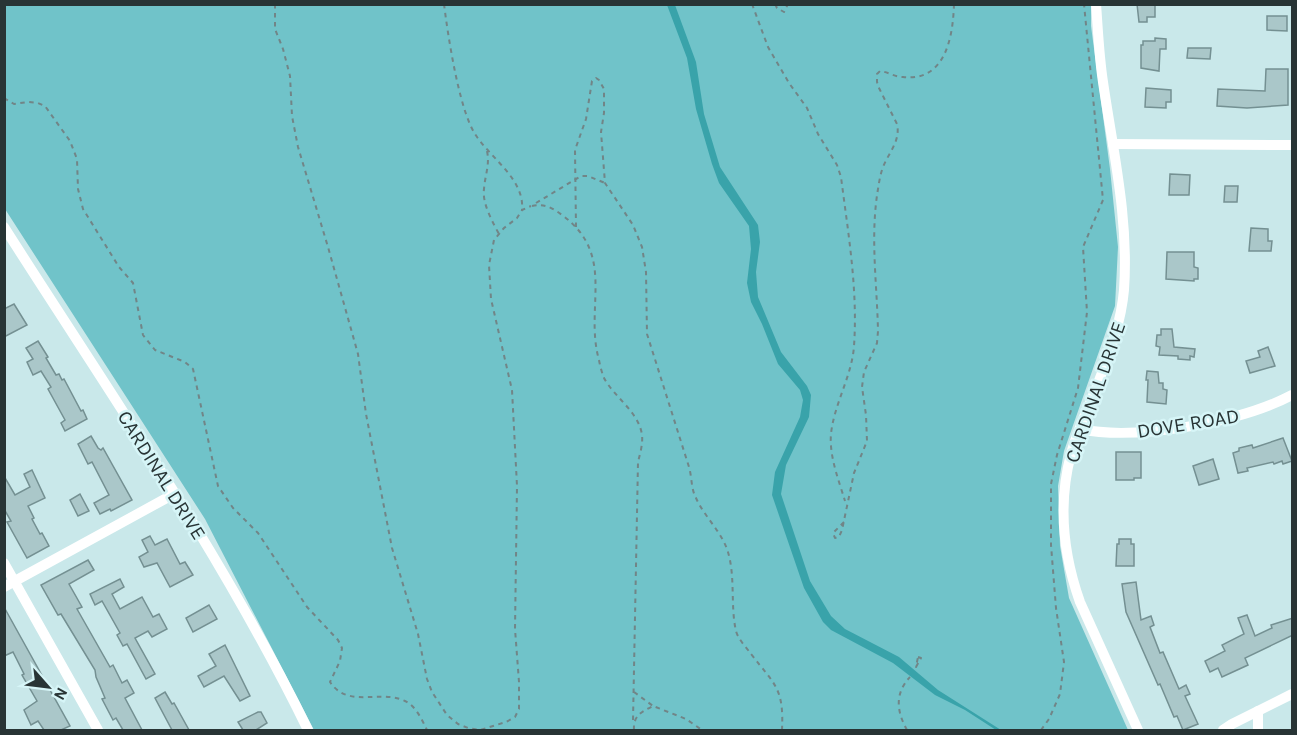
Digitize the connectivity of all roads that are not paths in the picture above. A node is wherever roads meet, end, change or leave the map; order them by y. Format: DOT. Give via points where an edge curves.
graph roads {
  1 [pos="1096,4"];
  2 [pos="1113,144"];
  3 [pos="1293,145"];
  4 [pos="5,227"];
  5 [pos="1293,395"];
  6 [pos="1080,429"];
  7 [pos="174,494"];
  8 [pos="4,563"];
  9 [pos="15,581"];
  10 [pos="4,587"];
  11 [pos="1293,694"];
  12 [pos="1258,711"];
  13 [pos="98,730"];
  14 [pos="308,730"];
  15 [pos="1138,730"];
  16 [pos="1223,730"];
  17 [pos="1258,730"];
  1 -- 2 [label="street, CARDINAL DRIVE"];
  2 -- 3 [label="street"];
  2 -- 6 [label="street, CARDINAL DRIVE" via="1125,226 1124,289 1114,342"];
  4 -- 7 [label="street, CARDINAL DRIVE"];
  5 -- 6 [label="street, DOVE ROAD" via="1249,413 1175,428 1113,433"];
  6 -- 15 [label="street, CARDINAL DRIVE" via="1064,493 1068,562 1080,602"];
  7 -- 9 [label="street"];
  7 -- 14 [label="street, CARDINAL DRIVE" via="239,601"];
  8 -- 9 [label="street"];
  9 -- 10 [label="street"];
  9 -- 13 [label="street"];
  11 -- 12 [label="street"];
  12 -- 16 [label="street"];
  12 -- 17 [label="street"];
}
